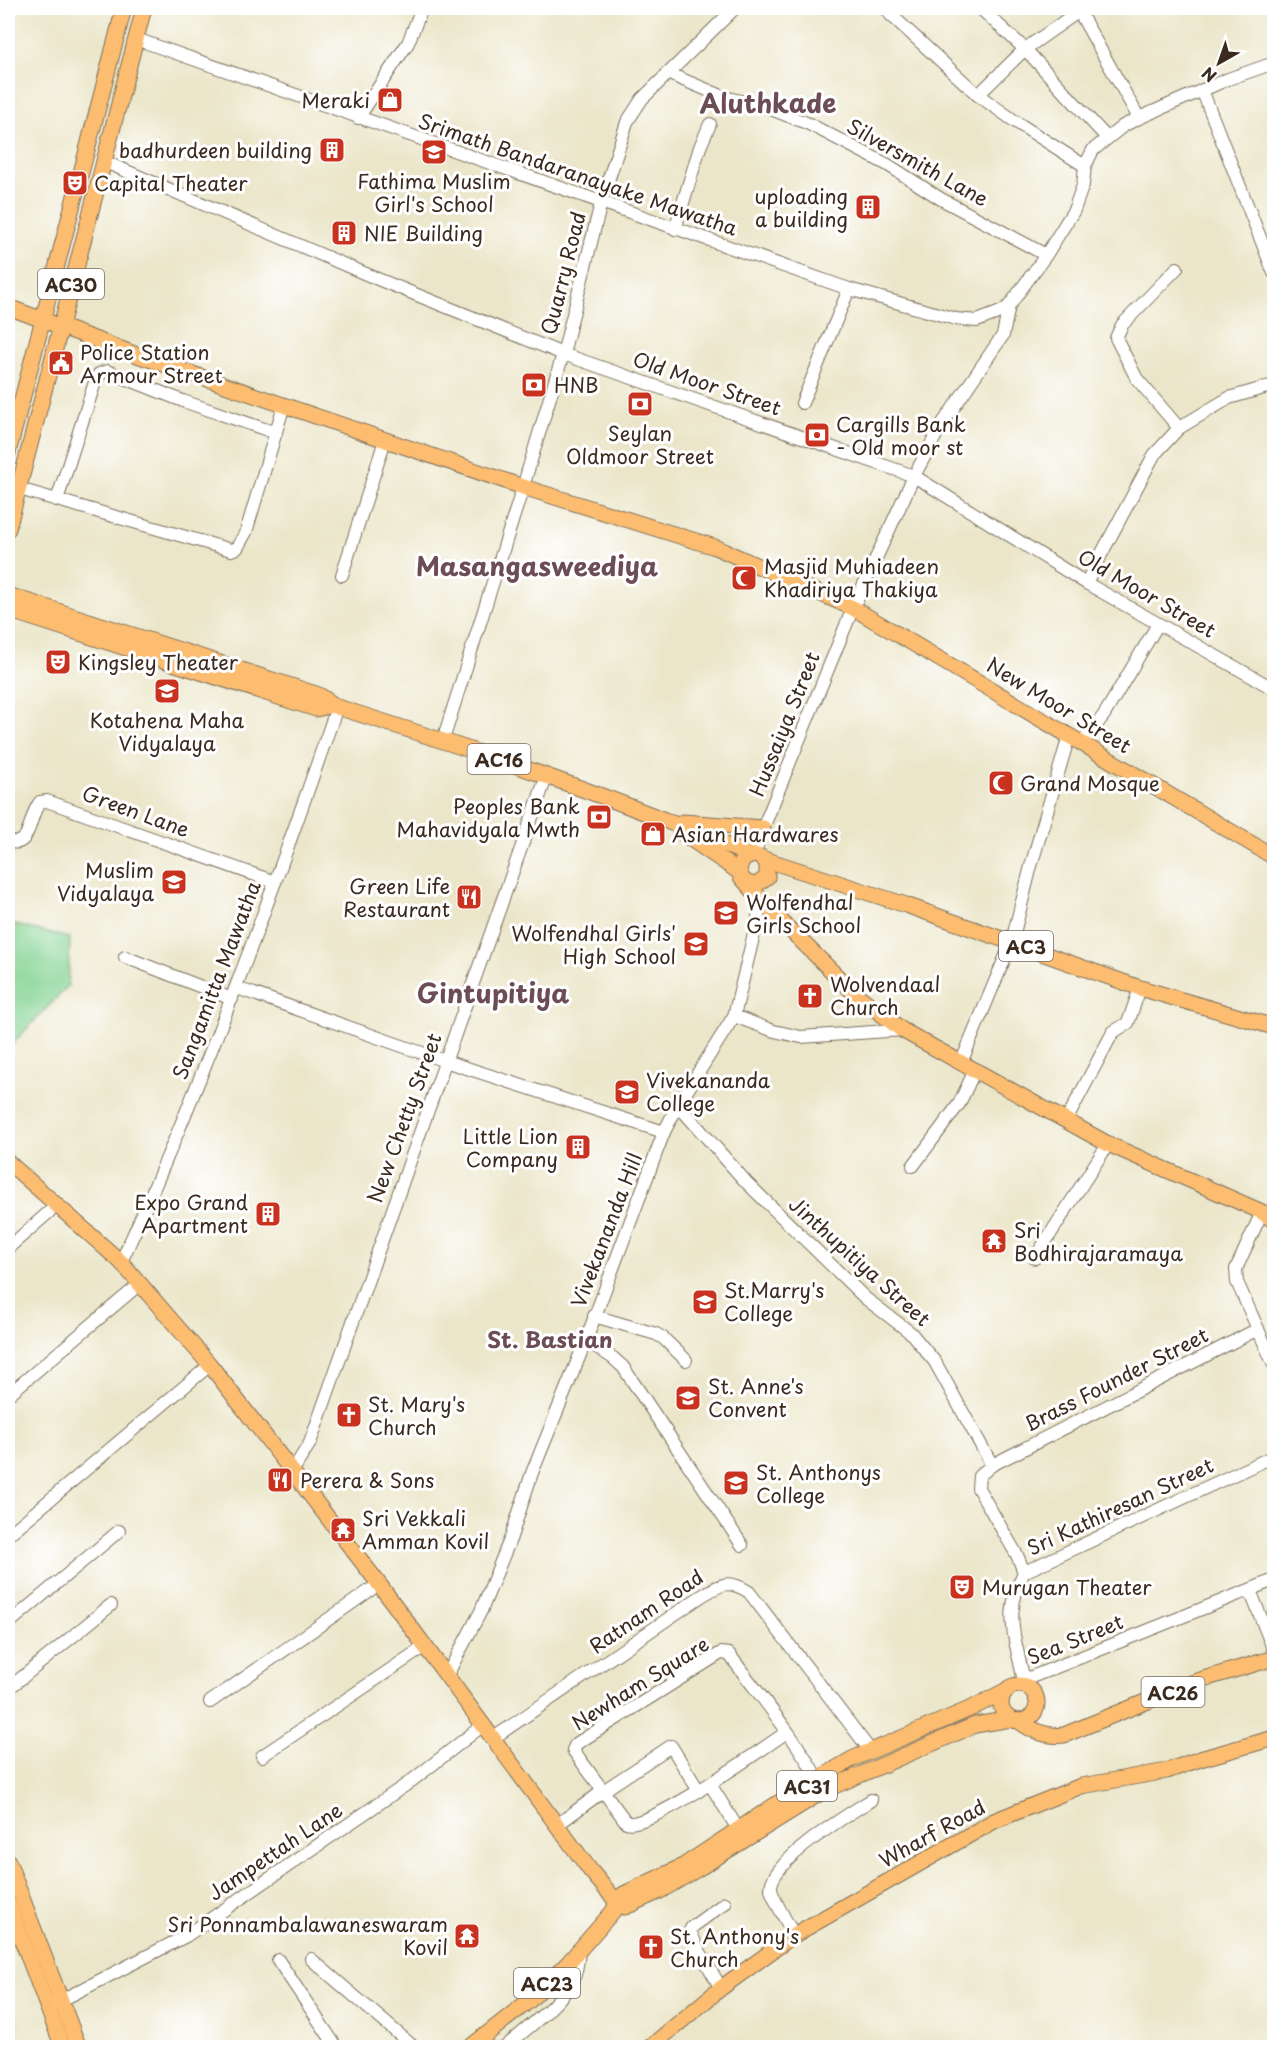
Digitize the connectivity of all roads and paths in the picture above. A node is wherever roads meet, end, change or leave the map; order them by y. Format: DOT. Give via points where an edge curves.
graph roads {
  1 [pos="124,8"];
  2 [pos="144,8"];
  3 [pos="422,8"];
  4 [pos="735,8"];
  5 [pos="980,8"];
  6 [pos="1078,9"];
  7 [pos="893,10"];
  8 [pos="136,39"];
  9 [pos="1025,49"];
  10 [pos="1275,63"];
  11 [pos="667,73"];
  12 [pos="1202,90"];
  13 [pos="978,95"];
  14 [pos="358,118"];
  15 [pos="1138,118"];
  16 [pos="710,124"];
  17 [pos="1107,138"];
  18 [pos="104,161"];
  19 [pos="1085,166"];
  20 [pos="601,203"];
  21 [pos="675,228"];
  22 [pos="1046,255"];
  23 [pos="1177,268"];
  24 [pos="1275,273"];
  25 [pos="849,289"];
  26 [pos="1009,306"];
  27 [pos="8,307"];
  28 [pos="41,320"];
  29 [pos="60,327"];
  30 [pos="563,354"];
  31 [pos="1275,384"];
  32 [pos="802,403"];
  33 [pos="284,405"];
  34 [pos="1179,428"];
  35 [pos="276,433"];
  36 [pos="385,440"];
  37 [pos="8,453"];
  38 [pos="914,476"];
  39 [pos="523,487"];
  40 [pos="19,489"];
  41 [pos="57,500"];
  42 [pos="8,529"];
  43 [pos="342,575"];
  44 [pos="1086,583"];
  45 [pos="8,595"];
  46 [pos="853,608"];
  47 [pos="8,610"];
  48 [pos="1158,624"];
  49 [pos="1275,689"];
  50 [pos="334,706"];
  51 [pos="443,740"];
  52 [pos="1075,740"];
  53 [pos="546,775"];
  54 [pos="662,820"];
  55 [pos="763,828"];
  56 [pos="8,841"];
  57 [pos="756,857"];
  58 [pos="1275,857"];
  59 [pos="743,878"];
  60 [pos="765,880"];
  61 [pos="275,882"];
  62 [pos="762,901"];
  63 [pos="1012,941"];
  64 [pos="125,957"];
  65 [pos="1140,988"];
  66 [pos="235,993"];
  67 [pos="734,1016"];
  68 [pos="1275,1027"];
  69 [pos="902,1030"];
  70 [pos="445,1062"];
  71 [pos="961,1063"];
  72 [pos="975,1070"];
  73 [pos="678,1104"];
  74 [pos="1066,1121"];
  75 [pos="664,1132"];
  76 [pos="1108,1144"];
  77 [pos="8,1162"];
  78 [pos="913,1166"];
  79 [pos="56,1206"];
  80 [pos="1268,1217"];
  81 [pos="8,1248"];
  82 [pos="1035,1258"];
  83 [pos="121,1262"];
  84 [pos="141,1283"];
  85 [pos="594,1316"];
  86 [pos="1258,1329"];
  87 [pos="586,1340"];
  88 [pos="686,1360"];
  89 [pos="210,1365"];
  90 [pos="1275,1365"];
  91 [pos="8,1395"];
  92 [pos="1275,1456"];
  93 [pos="992,1465"];
  94 [pos="292,1470"];
  95 [pos="119,1531"];
  96 [pos="8,1535"];
  97 [pos="742,1545"];
  98 [pos="1024,1572"];
  99 [pos="1275,1580"];
  100 [pos="379,1584"];
  101 [pos="1250,1590"];
  102 [pos="111,1605"];
  103 [pos="8,1624"];
  104 [pos="424,1647"];
  105 [pos="1275,1652"];
  106 [pos="1275,1658"];
  107 [pos="446,1677"];
  108 [pos="1024,1683"];
  109 [pos="8,1689"];
  110 [pos="1007,1689"];
  111 [pos="210,1702"];
  112 [pos="1020,1719"];
  113 [pos="482,1726"];
  114 [pos="787,1732"];
  115 [pos="1275,1738"];
  116 [pos="492,1739"];
  117 [pos="870,1750"];
  118 [pos="262,1756"];
  119 [pos="818,1780"];
  120 [pos="704,1787"];
  121 [pos="603,1791"];
  122 [pos="871,1800"];
  123 [pos="557,1825"];
  124 [pos="738,1829"];
  125 [pos="8,1861"];
  126 [pos="594,1875"];
  127 [pos="636,1887"];
  128 [pos="8,1902"];
  129 [pos="725,1903"];
  130 [pos="616,1905"];
  131 [pos="794,1935"];
  132 [pos="579,1951"];
  133 [pos="311,1959"];
  134 [pos="278,1960"];
  135 [pos="721,1988"];
  136 [pos="55,2004"];
  137 [pos="63,2048"];
  138 [pos="79,2048"];
  139 [pos="337,2048"];
  140 [pos="415,2048"];
  141 [pos="469,2048"];
  142 [pos="504,2048"];
  143 [pos="649,2048"];
  1 -- 28 [label="main road, AC30"];
  2 -- 8 [label="main road"];
  3 -- 14 [label="street" via="408,43"];
  4 -- 11 [label="street, Quarry Road"];
  5 -- 9 [label="street"];
  6 -- 9 [label="street"];
  6 -- 15 [label="street"];
  7 -- 13 [label="street"];
  8 -- 14 [label="street, Srimath Bandaranayake Mawatha"];
  8 -- 18 [label="main road, AC30"];
  9 -- 13 [label="street"];
  9 -- 17 [label="street"];
  10 -- 12 [label="street"];
  11 -- 20 [label="street, Quarry Road" via="627,122"];
  11 -- 22 [label="street, Silversmith Lane" via="724,97 764,106 809,124"];
  12 -- 15 [label="street"];
  12 -- 24 [label="street"];
  13 -- 19 [label="street"];
  14 -- 20 [label="street, Srimath Bandaranayake Mawatha"];
  15 -- 17 [label="street"];
  16 -- 21 [label="street"];
  17 -- 19 [label="street" via="1093,150"];
  18 -- 29 [label="main road, AC30"];
  18 -- 30 [label="street, Old Moor Street"];
  19 -- 22 [label="street" via="1074,210"];
  20 -- 21 [label="street, Srimath Bandaranayake Mawatha"];
  20 -- 30 [label="street, Quarry Road"];
  21 -- 25 [label="street, Srimath Bandaranayake Mawatha"];
  22 -- 26 [label="street"];
  23 -- 34 [label="street" via="1122,325 1116,338 1137,379"];
  25 -- 26 [label="street, Srimath Bandaranayake Mawatha" via="956,319 977,321"];
  25 -- 32 [label="street"];
  26 -- 38 [label="street, Hussaiya Street" via="1004,334 941,426"];
  27 -- 28 [label="main road, New Moor Street"];
  28 -- 29 [label="main road, New Moor Street"];
  28 -- 37 [label="main road, AC30"];
  29 -- 33 [label="main road, New Moor Street"];
  29 -- 40 [label="main road, AC30"];
  30 -- 38 [label="street, Old Moor Street"];
  30 -- 39 [label="street, Quarry Road"];
  31 -- 34 [label="street" via="1228,398"];
  33 -- 35 [label="street"];
  33 -- 36 [label="main road, New Moor Street"];
  34 -- 44 [label="street" via="1154,454"];
  35 -- 41 [label="street" via="246,532 237,548 231,550"];
  35 -- 41 [label="street" via="107,371 99,374 95,382"];
  36 -- 39 [label="main road, New Moor Street"];
  36 -- 43 [label="street"];
  38 -- 44 [label="street, Old Moor Street"];
  38 -- 46 [label="street, Hussaiya Street"];
  39 -- 46 [label="main road, New Moor Street" via="715,547"];
  39 -- 51 [label="street, Quarry Road"];
  40 -- 41 [label="street"];
  40 -- 42 [label="main road, AC30"];
  44 -- 48 [label="street, Old Moor Street"];
  45 -- 50 [label="main road, AC16" via="319,695"];
  46 -- 52 [label="main road, New Moor Street"];
  46 -- 55 [label="street, Hussaiya Street"];
  47 -- 50 [label="main road, AC16" via="316,709"];
  48 -- 49 [label="street, Old Moor Street"];
  48 -- 52 [label="street" via="1104,715"];
  50 -- 51 [label="main road, AC16"];
  50 -- 61 [label="street, Sangamitta Mawatha"];
  51 -- 53 [label="main road, AC16"];
  52 -- 58 [label="main road, New Moor Street"];
  52 -- 63 [label="street" via="1031,866"];
  53 -- 54 [label="main road, AC16"];
  53 -- 70 [label="street, New Chetty Street"];
  54 -- 55 [label="main road"];
  54 -- 57 [label="main road, AC16"];
  54 -- 59 [label="main road, AC16"];
  55 -- 57 [label="street, Hussaiya Street"];
  56 -- 61 [label="street, Green Lane" via="22,842 35,807 47,801"];
  57 -- 59 [label="main road" via="741,863"];
  57 -- 60 [label="main road" via="769,872"];
  57 -- 63 [label="main road, AC3"];
  59 -- 60 [label="main road" via="756,885"];
  59 -- 62 [label="main road"];
  60 -- 62 [label="main road"];
  61 -- 66 [label="street, Sangamitta Mawatha"];
  62 -- 67 [label="street, Vivekananda Hill"];
  62 -- 69 [label="main road" via="852,991"];
  63 -- 65 [label="main road, AC3"];
  63 -- 71 [label="street"];
  64 -- 66 [label="street"];
  65 -- 68 [label="main road, AC3"];
  65 -- 74 [label="street" via="1128,1023 1113,1032"];
  66 -- 70 [label="street"];
  66 -- 83 [label="street, Sangamitta Mawatha"];
  67 -- 69 [label="street" via="801,1037"];
  67 -- 73 [label="street, Vivekananda Hill"];
  69 -- 71 [label="main road"];
  70 -- 75 [label="street"];
  70 -- 94 [label="street, New Chetty Street" via="310,1443"];
  71 -- 72 [label="main road"];
  72 -- 74 [label="main road"];
  72 -- 78 [label="street" via="959,1104"];
  73 -- 75 [label="street, Vivekananda Hill"];
  73 -- 93 [label="street, Jinthupitiya Street" via="746,1182 865,1298 894,1318 924,1347"];
  74 -- 76 [label="main road"];
  75 -- 85 [label="street, Vivekananda Hill"];
  76 -- 80 [label="main road"];
  76 -- 82 [label="street"];
  77 -- 79 [label="main road"];
  79 -- 81 [label="street"];
  79 -- 83 [label="main road"];
  80 -- 86 [label="street" via="1236,1269 1237,1282"];
  83 -- 84 [label="main road"];
  84 -- 89 [label="main road"];
  84 -- 91 [label="street"];
  85 -- 87 [label="street, Vivekananda Hill"];
  85 -- 88 [label="street" via="656,1334"];
  86 -- 90 [label="street"];
  86 -- 93 [label="street, Brass Founder Street"];
  87 -- 97 [label="street" via="622,1367"];
  87 -- 107 [label="street, Vivekananda Hill" via="481,1611"];
  89 -- 94 [label="main road"];
  89 -- 96 [label="street"];
  92 -- 98 [label="street, Sri Kathiresan Street"];
  93 -- 98 [label="street" via="979,1476 978,1488"];
  94 -- 100 [label="main road"];
  95 -- 103 [label="street"];
  98 -- 108 [label="street, Sri Kathiresan Street" via="1011,1607"];
  99 -- 101 [label="street, Sea Street"];
  100 -- 104 [label="main road"];
  100 -- 111 [label="street"];
  101 -- 105 [label="street"];
  101 -- 108 [label="street, Sea Street"];
  102 -- 109 [label="street"];
  104 -- 107 [label="main road"];
  104 -- 118 [label="street"];
  106 -- 112 [label="main road, AC26" via="1197,1682 1074,1732"];
  107 -- 113 [label="main road"];
  108 -- 110 [label="main road"];
  108 -- 112 [label="main road" via="1036,1702 1035,1710"];
  110 -- 112 [label="main road" via="1001,1705 1006,1716"];
  110 -- 117 [label="main road, AC31" via="972,1708"];
  112 -- 130 [label="main road, AC31" via="975,1725 825,1790 660,1891 633,1904"];
  113 -- 116 [label="main road"];
  113 -- 136 [label="street, Jampettah Lane" via="410,1782 186,1936"];
  114 -- 119 [label="street, Newham Square"];
  114 -- 120 [label="street, Newham Square"];
  114 -- 121 [label="street, Newham Square" via="729,1654 721,1653 576,1744 573,1750"];
  115 -- 131 [label="main road, Wharf Road" via="1167,1771 1081,1786 994,1821"];
  116 -- 117 [label="street, Ratnam Road" via="700,1597 729,1583 749,1592"];
  116 -- 123 [label="main road"];
  117 -- 119 [label="main road, AC31"];
  119 -- 124 [label="main road, AC31"];
  120 -- 121 [label="street, Newham Square" via="665,1811 629,1824"];
  120 -- 121 [label="street" via="671,1746"];
  120 -- 124 [label="street"];
  121 -- 123 [label="street"];
  122 -- 131 [label="street" via="794,1853 773,1878 771,1890"];
  123 -- 126 [label="main road"];
  124 -- 127 [label="main road, AC31" via="682,1866"];
  125 -- 136 [label="main road"];
  126 -- 127 [label="main road" via="615,1888"];
  126 -- 130 [label="main road"];
  127 -- 130 [label="main road, AC31"];
  128 -- 136 [label="main road"];
  129 -- 135 [label="street" via="690,1931"];
  130 -- 132 [label="main road, AC23"];
  131 -- 135 [label="main road, Wharf Road"];
  132 -- 141 [label="main road, AC23" via="530,2000"];
  132 -- 142 [label="street" via="576,1974 570,1984"];
  133 -- 140 [label="street"];
  134 -- 139 [label="street"];
  135 -- 143 [label="main road, Wharf Road"];
  136 -- 137 [label="main road"];
  136 -- 138 [label="main road"];
}
